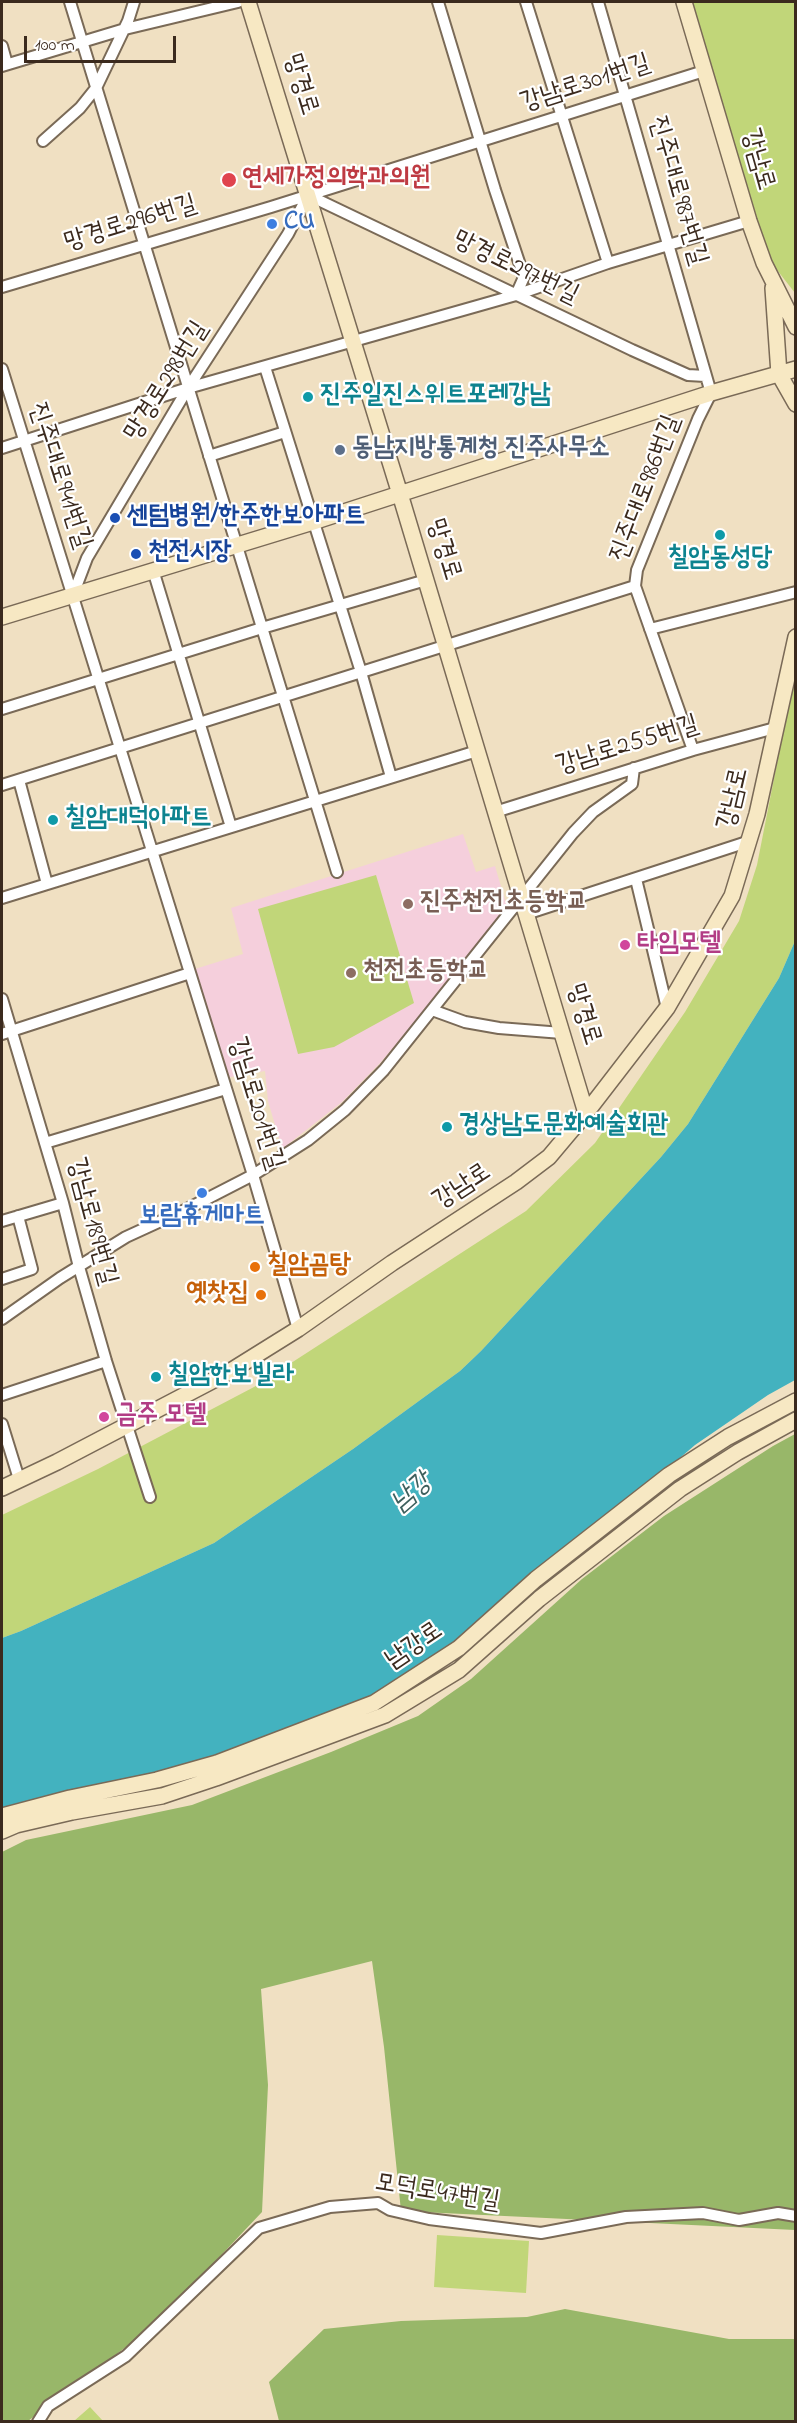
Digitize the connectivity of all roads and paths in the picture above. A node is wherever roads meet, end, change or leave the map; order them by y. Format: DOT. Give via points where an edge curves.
graph roads {
  1 [pos="70,2"];
  2 [pos="134,2"];
  3 [pos="238,2"];
  4 [pos="248,2"];
  5 [pos="438,2"];
  6 [pos="526,2"];
  7 [pos="598,2"];
  8 [pos="684,2"];
  9 [pos="125,29"];
  10 [pos="82,41"];
  11 [pos="2,46"];
  12 [pos="4,65"];
  13 [pos="705,71"];
  14 [pos="96,88"];
  15 [pos="625,95"];
  16 [pos="563,116"];
  17 [pos="44,141"];
  18 [pos="481,142"];
  19 [pos="308,195"];
  20 [pos="749,221"];
  21 [pos="146,244"];
  22 [pos="669,244"];
  23 [pos="608,263"];
  24 [pos="772,282"];
  25 [pos="2,287"];
  26 [pos="516,295"];
  27 [pos="795,309"];
  28 [pos="795,327"];
  29 [pos="351,341"];
  30 [pos="265,367"];
  31 [pos="2,369"];
  32 [pos="795,369"];
  33 [pos="779,374"];
  34 [pos="705,376"];
  35 [pos="188,388"];
  36 [pos="711,393"];
  37 [pos="795,404"];
  38 [pos="285,432"];
  39 [pos="23,442"];
  40 [pos="2,448"];
  41 [pos="209,456"];
  42 [pos="400,494"];
  43 [pos="313,522"];
  44 [pos="236,544"];
  45 [pos="153,570"];
  46 [pos="426,580"];
  47 [pos="634,586"];
  48 [pos="795,592"];
  49 [pos="73,595"];
  50 [pos="339,604"];
  51 [pos="2,617"];
  52 [pos="262,628"];
  53 [pos="650,629"];
  54 [pos="795,637"];
  55 [pos="446,647"];
  56 [pos="178,654"];
  57 [pos="361,672"];
  58 [pos="99,679"];
  59 [pos="283,698"];
  60 [pos="2,709"];
  61 [pos="200,724"];
  62 [pos="775,728"];
  63 [pos="120,748"];
  64 [pos="693,750"];
  65 [pos="477,751"];
  66 [pos="634,768"];
  67 [pos="392,777"];
  68 [pos="19,780"];
  69 [pos="2,785"];
  70 [pos="315,801"];
  71 [pos="495,812"];
  72 [pos="231,827"];
  73 [pos="750,841"];
  74 [pos="152,851"];
  75 [pos="337,872"];
  76 [pos="636,879"];
  77 [pos="47,884"];
  78 [pos="2,898"];
  79 [pos="524,906"];
  80 [pos="190,973"];
  81 [pos="2,999"];
  82 [pos="667,1008"];
  83 [pos="432,1010"];
  84 [pos="6,1032"];
  85 [pos="562,1033"];
  86 [pos="226,1089"];
  87 [pos="586,1113"];
  88 [pos="45,1143"];
  89 [pos="253,1175"];
  90 [pos="63,1203"];
  91 [pos="18,1216"];
  92 [pos="2,1221"];
  93 [pos="79,1267"];
  94 [pos="2,1279"];
  95 [pos="2,1319"];
  96 [pos="298,1329"];
  97 [pos="106,1361"];
  98 [pos="2,1395"];
  99 [pos="795,1401"];
  100 [pos="795,1420"];
  101 [pos="2,1424"];
  102 [pos="127,1425"];
  103 [pos="19,1479"];
  104 [pos="2,1488"];
  105 [pos="150,1497"];
  106 [pos="2,1816"];
  107 [pos="2,1831"];
  108 [pos="795,2216"];
  109 [pos="38,2421"];
  1 -- 10 [label="street"];
  2 -- 9 [label="street"];
  3 -- 9 [label="street"];
  4 -- 19 [label="street, 망경로"];
  5 -- 18 [label="street"];
  6 -- 16 [label="street"];
  7 -- 15 [label="street, 진주대로987번길"];
  8 -- 13 [label="street, 강남로"];
  9 -- 10 [label="street"];
  9 -- 14 [label="street"];
  10 -- 12 [label="street"];
  10 -- 14 [label="street"];
  11 -- 12 [label="street"];
  13 -- 15 [label="street, 강남로301번길"];
  13 -- 20 [label="street, 강남로"];
  14 -- 17 [label="street"];
  14 -- 21 [label="street"];
  15 -- 16 [label="street, 강남로301번길"];
  15 -- 22 [label="street, 진주대로987번길"];
  16 -- 18 [label="street, 강남로301번길"];
  16 -- 23 [label="street"];
  18 -- 19 [label="street, 강남로301번길"];
  18 -- 26 [label="street" via="524,277"];
  19 -- 21 [label="street, 망경로296번길"];
  19 -- 26 [label="street, 망경로297번길"];
  19 -- 29 [label="street, 망경로"];
  19 -- 35 [label="street, 망경로298번길" via="288,234"];
  20 -- 22 [label="street"];
  20 -- 24 [label="street, 강남로"];
  21 -- 25 [label="street, 망경로296번길"];
  21 -- 35 [label="street"];
  22 -- 23 [label="street"];
  22 -- 34 [label="street, 진주대로987번길"];
  23 -- 26 [label="street"];
  24 -- 27 [label="street"];
  24 -- 28 [label="street, 강남로"];
  24 -- 33 [label="street"];
  26 -- 29 [label="street"];
  26 -- 34 [label="street, 망경로297번길" via="688,375"];
  29 -- 30 [label="street"];
  29 -- 42 [label="street, 망경로"];
  30 -- 35 [label="street"];
  30 -- 38 [label="street"];
  31 -- 39 [label="street, 진주대로941번길"];
  32 -- 33 [label="street"];
  33 -- 36 [label="street"];
  33 -- 37 [label="street"];
  34 -- 36 [label="street, 진주대로987번길"];
  35 -- 39 [label="street"];
  35 -- 41 [label="street"];
  35 -- 49 [label="street, 망경로298번길" via="87,558"];
  36 -- 42 [label="street"];
  36 -- 47 [label="street, 진주대로986번길" via="637,570"];
  38 -- 41 [label="street"];
  38 -- 43 [label="street"];
  39 -- 40 [label="street"];
  39 -- 49 [label="street, 진주대로941번길"];
  41 -- 44 [label="street"];
  42 -- 43 [label="street"];
  42 -- 46 [label="street, 망경로"];
  43 -- 44 [label="street"];
  43 -- 50 [label="street"];
  44 -- 45 [label="street"];
  44 -- 52 [label="street"];
  45 -- 49 [label="street"];
  45 -- 56 [label="street"];
  46 -- 50 [label="street"];
  46 -- 55 [label="street, 망경로"];
  47 -- 53 [label="street"];
  47 -- 55 [label="street, 진주대로986번길"];
  48 -- 53 [label="street"];
  49 -- 51 [label="street"];
  49 -- 58 [label="street, 진주대로941번길"];
  50 -- 52 [label="street"];
  50 -- 57 [label="street"];
  52 -- 56 [label="street"];
  52 -- 59 [label="street"];
  53 -- 64 [label="street"];
  54 -- 62 [label="street, 강남로"];
  55 -- 57 [label="street, 진주대로986번길"];
  55 -- 65 [label="street, 망경로"];
  56 -- 58 [label="street"];
  56 -- 61 [label="street"];
  57 -- 59 [label="street, 진주대로986번길"];
  57 -- 67 [label="street"];
  58 -- 60 [label="street"];
  58 -- 63 [label="street, 진주대로941번길"];
  59 -- 61 [label="street, 진주대로986번길"];
  59 -- 70 [label="street"];
  61 -- 63 [label="street, 진주대로986번길"];
  61 -- 72 [label="street"];
  62 -- 64 [label="street, 강남로255번길"];
  62 -- 73 [label="street, 강남로"];
  63 -- 68 [label="street, 진주대로986번길"];
  63 -- 74 [label="street, 강남로201번길"];
  64 -- 66 [label="street, 강남로255번길"];
  65 -- 67 [label="street"];
  65 -- 71 [label="street, 망경로"];
  66 -- 71 [label="street, 강남로255번길"];
  66 -- 79 [label="street" via="632,784 580,826"];
  67 -- 70 [label="street"];
  68 -- 69 [label="street, 진주대로986번길"];
  68 -- 77 [label="street"];
  70 -- 72 [label="street"];
  70 -- 75 [label="street"];
  71 -- 79 [label="street, 망경로"];
  72 -- 74 [label="street"];
  73 -- 76 [label="street"];
  73 -- 82 [label="street, 강남로" via="732,896"];
  74 -- 77 [label="street"];
  74 -- 80 [label="street, 강남로201번길"];
  76 -- 79 [label="street"];
  76 -- 82 [label="street"];
  77 -- 78 [label="street"];
  79 -- 83 [label="street"];
  79 -- 85 [label="street, 망경로"];
  80 -- 84 [label="street"];
  80 -- 86 [label="street, 강남로201번길"];
  81 -- 84 [label="street, 강남로189번길"];
  82 -- 87 [label="street, 강남로"];
  83 -- 85 [label="street" via="465,1022"];
  83 -- 89 [label="street" via="384,1070 345,1110 308,1140"];
  84 -- 88 [label="street, 강남로189번길"];
  85 -- 87 [label="street, 망경로"];
  86 -- 88 [label="street"];
  86 -- 89 [label="street, 강남로201번길"];
  87 -- 96 [label="street, 강남로" via="549,1157 524,1176"];
  88 -- 90 [label="street, 강남로189번길"];
  89 -- 93 [label="street" via="126,1237"];
  89 -- 96 [label="street, 강남로201번길"];
  90 -- 91 [label="street"];
  90 -- 93 [label="street, 강남로189번길"];
  91 -- 92 [label="street"];
  91 -- 94 [label="street" via="32,1269"];
  93 -- 95 [label="street"];
  93 -- 97 [label="street, 강남로189번길"];
  96 -- 102 [label="street, 강남로" via="229,1372"];
  97 -- 98 [label="street"];
  97 -- 102 [label="street, 강남로189번길"];
  99 -- 106 [label="street, 남강로" via="669,1475 536,1579 459,1648 375,1703 217,1763"];
  100 -- 107 [label="street, 남강로" via="680,1489 539,1599 459,1670 385,1715 162,1796 72,1812"];
  101 -- 103 [label="street"];
  102 -- 103 [label="street, 강남로"];
  102 -- 105 [label="street, 강남로189번길"];
  103 -- 104 [label="street, 강남로"];
  108 -- 109 [label="street, 모덕로47번길" via="778,2213 739,2220 703,2213 626,2217 541,2232 429,2219 390,2210 378,2203 330,2207 260,2228 126,2356 48,2406"];
}
